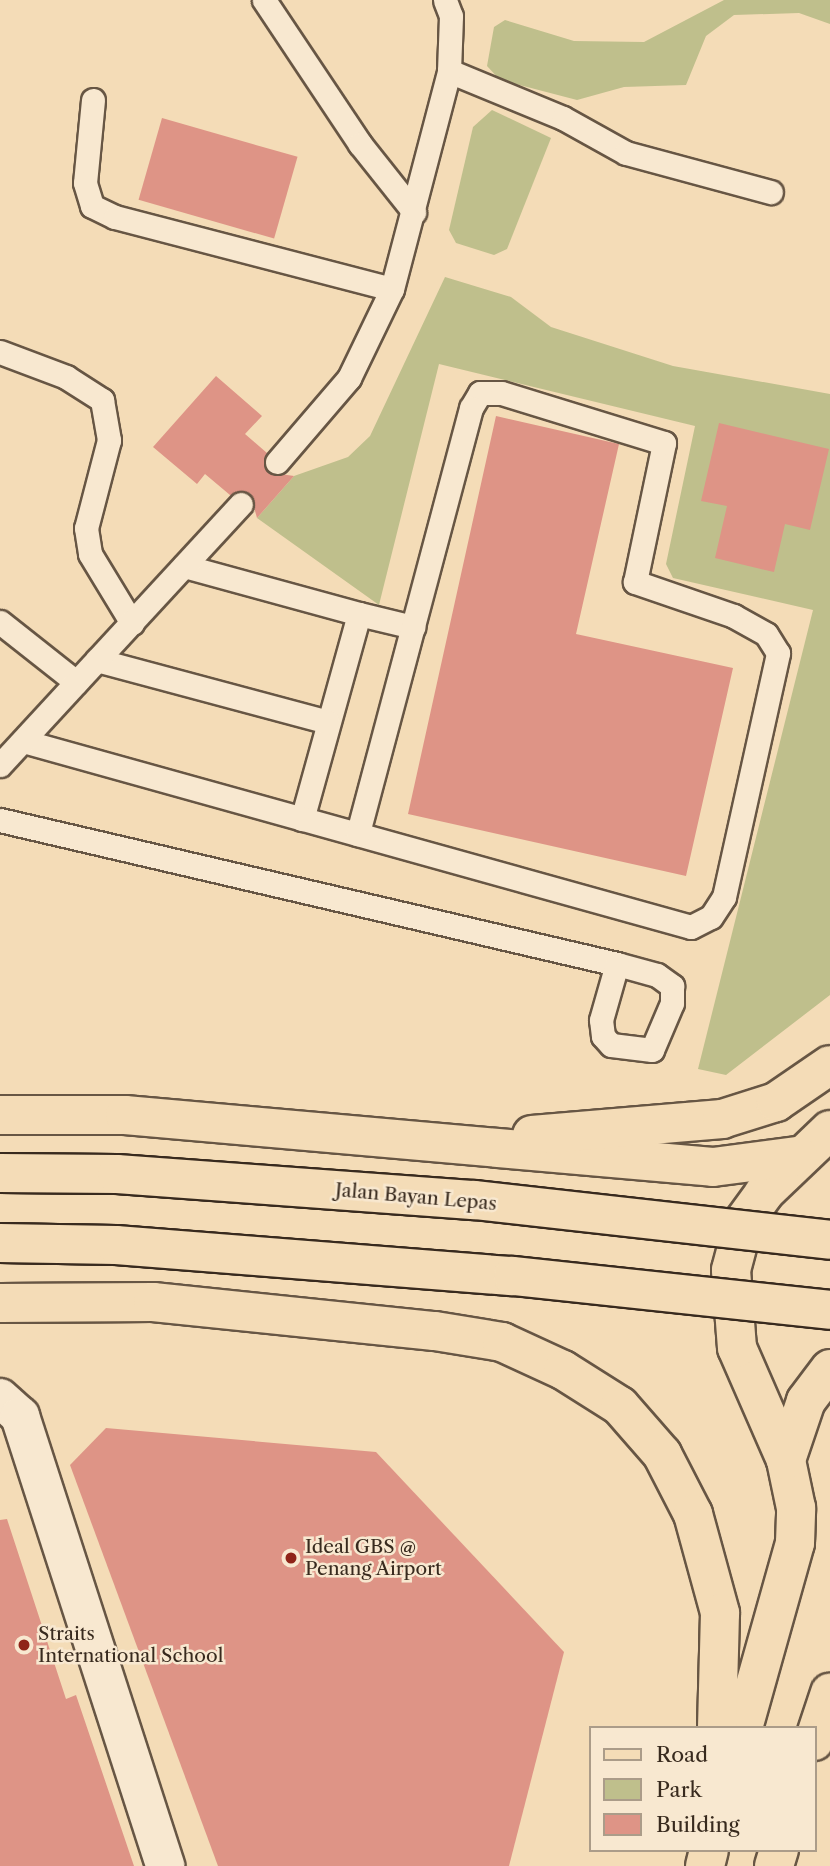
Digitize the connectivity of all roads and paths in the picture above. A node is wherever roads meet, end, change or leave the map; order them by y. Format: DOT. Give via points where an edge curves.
graph roads {
  1 [pos="264,0"];
  2 [pos="445,0"];
  3 [pos="449,71"];
  4 [pos="93,100"];
  5 [pos="771,192"];
  6 [pos="415,212"];
  7 [pos="392,289"];
  8 [pos="0,352"];
  9 [pos="277,461"];
  10 [pos="240,505"];
  11 [pos="184,566"];
  12 [pos="359,614"];
  13 [pos="0,622"];
  14 [pos="132,623"];
  15 [pos="413,626"];
  16 [pos="97,660"];
  17 [pos="76,682"];
  18 [pos="328,722"];
  19 [pos="23,741"];
  20 [pos="0,765"];
  21 [pos="302,819"];
  22 [pos="0,820"];
  23 [pos="358,834"];
  24 [pos="617,964"];
  25 [pos="830,1065"];
  26 [pos="0,1115"];
  27 [pos="830,1130"];
  28 [pos="454,1141"];
  29 [pos="798,1156"];
  30 [pos="0,1173"];
  31 [pos="830,1240"];
  32 [pos="0,1243"];
  33 [pos="0,1303"];
  34 [pos="830,1311"];
  35 [pos="830,1369"];
  36 [pos="0,1398"];
  37 [pos="786,1460"];
  38 [pos="830,1693"];
  39 [pos="717,1726"];
  40 [pos="744,1726"];
  41 [pos="816,1735"];
  42 [pos="164,1866"];
  1 -- 6 [label="lane" via="360,144"];
  2 -- 3 [label="lane" via="451,16"];
  3 -- 5 [label="lane" via="626,153"];
  3 -- 6 [label="lane"];
  4 -- 7 [label="lane" via="85,183 92,206 115,217"];
  6 -- 7 [label="lane"];
  7 -- 9 [label="lane" via="349,378"];
  8 -- 14 [label="lane" via="66,377 102,400 109,440 86,528 90,554"];
  10 -- 11 [label="lane"];
  11 -- 12 [label="lane"];
  11 -- 14 [label="lane"];
  12 -- 15 [label="lane"];
  12 -- 18 [label="lane"];
  13 -- 17 [label="lane"];
  14 -- 16 [label="lane"];
  15 -- 23 [label="lane"];
  15 -- 23 [label="lane" via="471,408 480,393 501,393 664,443 635,582 734,616 766,634 778,653 777,681 724,897 711,917 691,927"];
  16 -- 17 [label="lane"];
  16 -- 18 [label="lane"];
  17 -- 19 [label="lane"];
  18 -- 21 [label="lane"];
  19 -- 20 [label="lane"];
  19 -- 21 [label="lane"];
  21 -- 23 [label="lane"];
  22 -- 24 [label="lane"];
  25 -- 28 [label="main road" via="776,1102 722,1119"];
  26 -- 28 [label="main road" via="125,1115"];
  27 -- 29 [label="main road"];
  28 -- 29 [label="main road" via="713,1167"];
  29 -- 37 [label="main road" via="744,1221 731,1270 737,1348"];
  30 -- 31 [label="main road, Jalan Bayan Lepas, bridge" via="117,1174 475,1200"];
  32 -- 34 [label="main road, bridge" via="116,1245 513,1276"];
  33 -- 39 [label="main road" via="153,1302 435,1331 502,1342 563,1370 620,1406 663,1454 693,1514 720,1613"];
  35 -- 37 [label="main road" via="811,1392"];
  36 -- 42 [label="street" via="20,1416"];
  37 -- 40 [label="main road" via="795,1543"];
  38 -- 41 [label="main road"];
}
